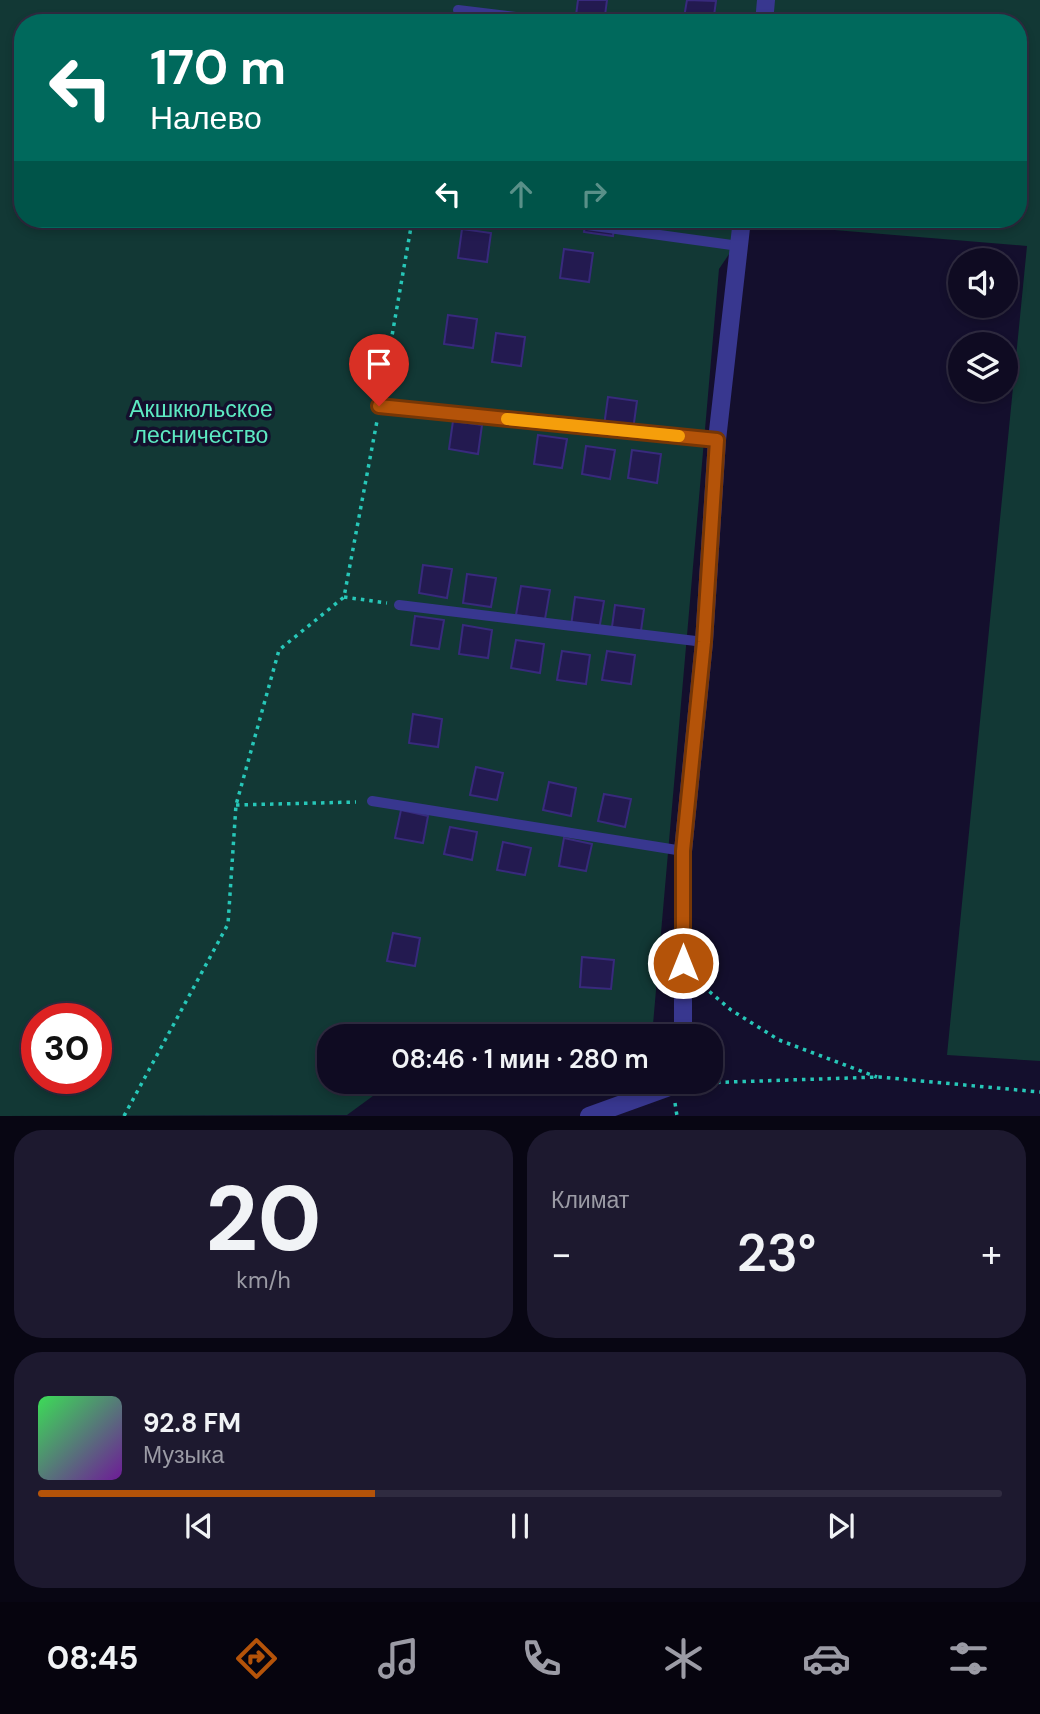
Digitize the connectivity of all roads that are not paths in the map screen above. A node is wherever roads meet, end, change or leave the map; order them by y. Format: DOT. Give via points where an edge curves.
graph roads {
  1 [pos="458,10"];
  2 [pos="491,14"];
  3 [pos="609,228"];
  4 [pos="741,228"];
  5 [pos="739,246"];
  6 [pos="379,406"];
  7 [pos="717,440"];
  8 [pos="399,605"];
  9 [pos="704,642"];
  10 [pos="372,801"];
  11 [pos="683,851"];
  12 [pos="683,1024"];
  13 [pos="649,1094"];
  14 [pos="589,1115"];
  1 -- 2 [label="lane"];
  3 -- 5 [label="lane"];
  4 -- 5 [label="street"];
  5 -- 7 [label="street"];
  6 -- 7 [label="lane"];
  7 -- 9 [label="street"];
  8 -- 9 [label="lane"];
  9 -- 11 [label="street"];
  10 -- 11 [label="lane"];
  11 -- 12 [label="street"];
  13 -- 14 [label="street"];
}
